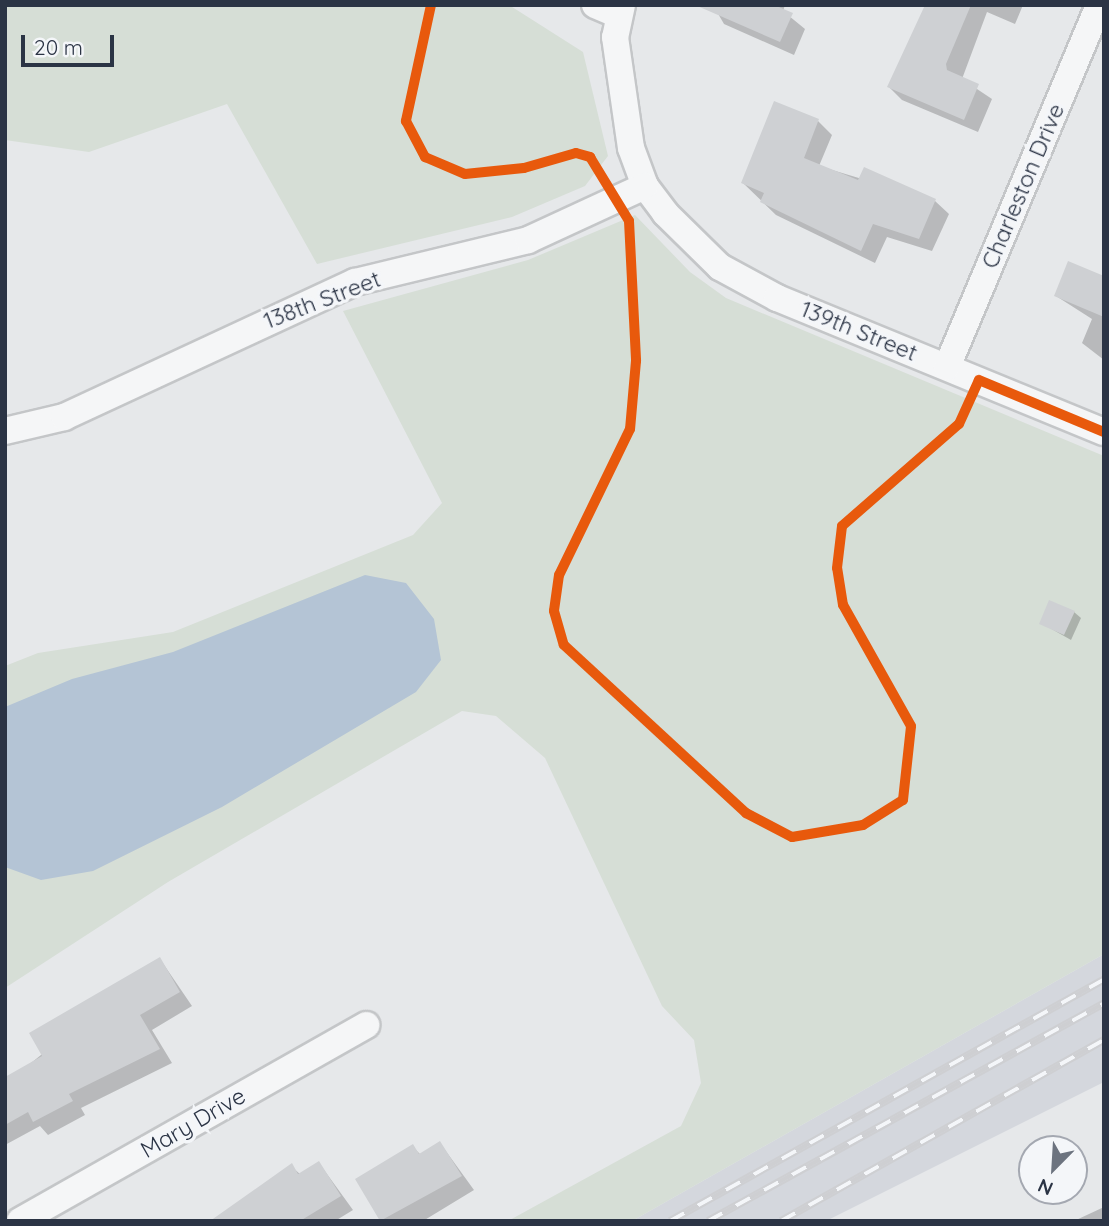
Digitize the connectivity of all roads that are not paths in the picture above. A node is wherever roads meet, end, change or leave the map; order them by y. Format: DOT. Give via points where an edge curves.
graph roads {
  1 [pos="1098,5"];
  2 [pos="612,9"];
  3 [pos="645,186"];
  4 [pos="947,367"];
  5 [pos="5,430"];
  6 [pos="1104,432"];
  7 [pos="366,1025"];
  8 [pos="20,1221"];
  1 -- 4 [label="street, Charleston Drive"];
  2 -- 3 [label="street" via="631,148"];
  3 -- 4 [label="street, 139th Street" via="720,267"];
  3 -- 5 [label="street, 138th Street" via="528,240 355,282 64,417"];
  4 -- 6 [label="street, 139th Street"];
  7 -- 8 [label="street, Mary Drive"];
}
